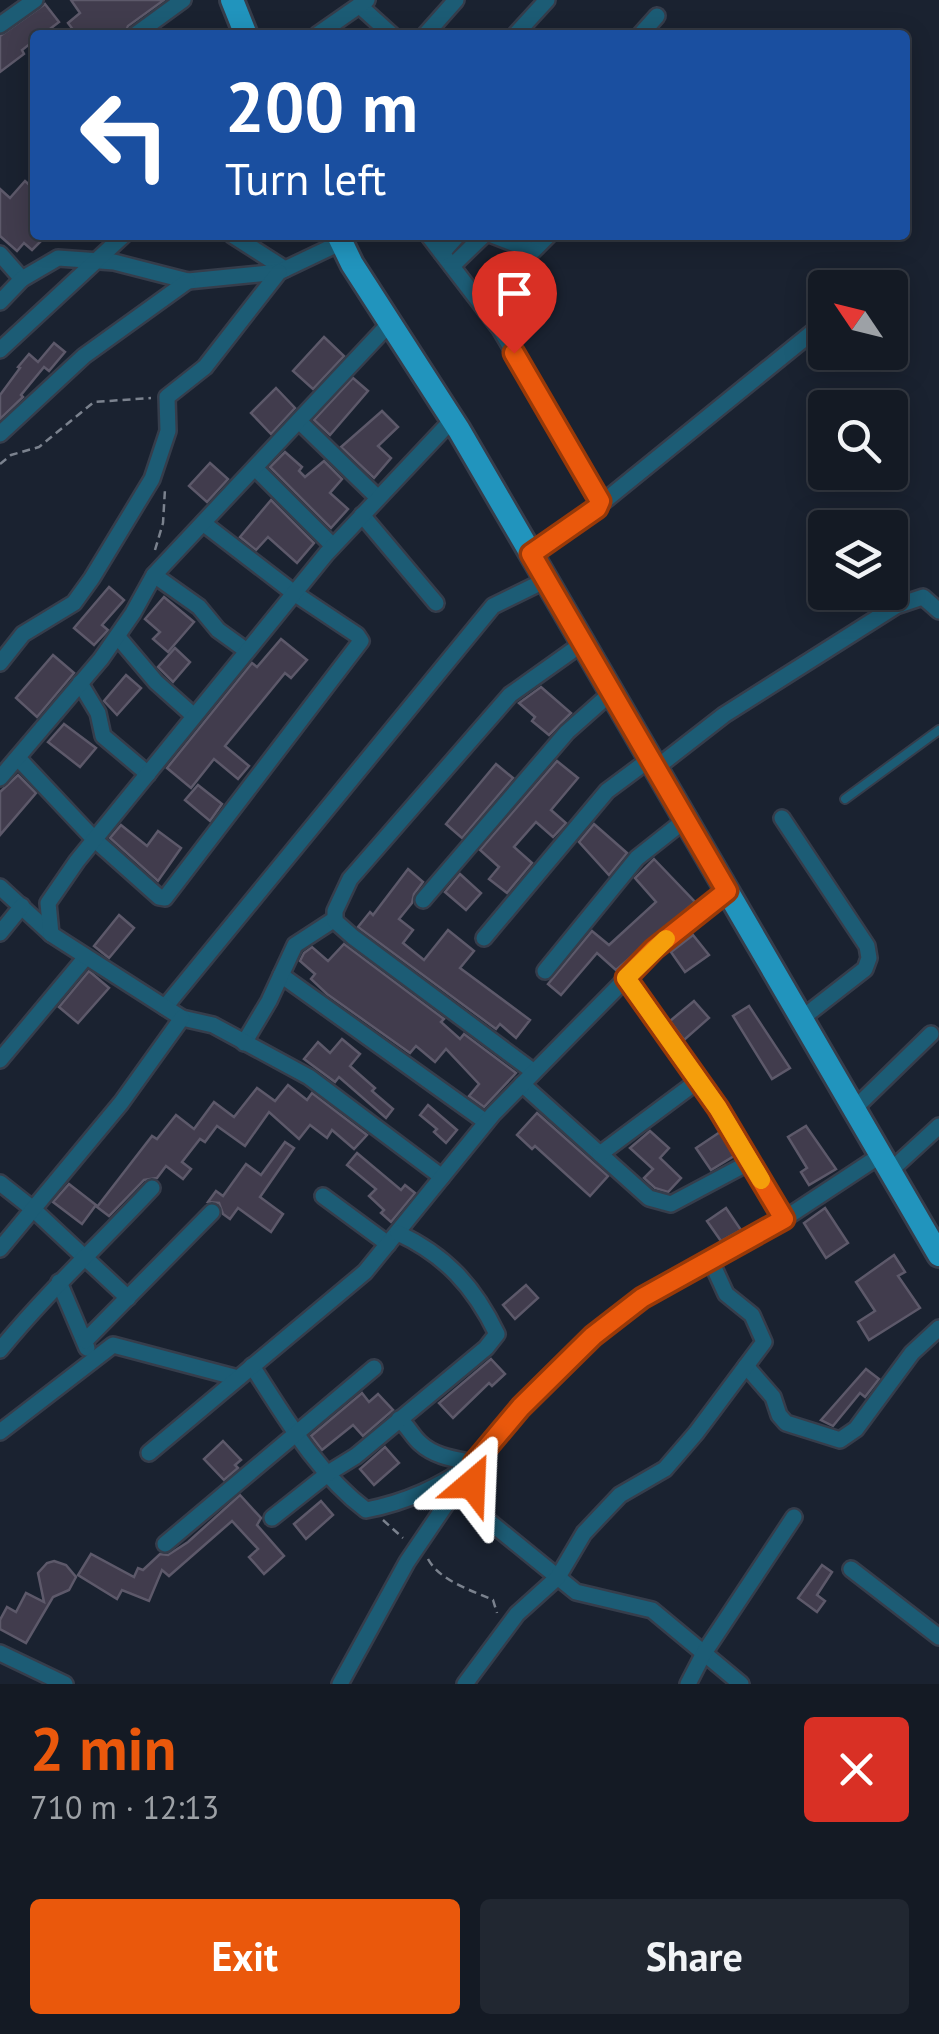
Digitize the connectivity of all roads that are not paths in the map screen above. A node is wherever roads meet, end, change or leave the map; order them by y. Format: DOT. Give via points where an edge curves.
graph roads {
  1 [pos="35,0"];
  2 [pos="182,0"];
  3 [pos="232,0"];
  4 [pos="456,0"];
  5 [pos="547,0"];
  6 [pos="364,3"];
  7 [pos="658,16"];
  8 [pos="0,26"];
  9 [pos="143,30"];
  10 [pos="244,30"];
  11 [pos="324,30"];
  12 [pos="388,30"];
  13 [pos="429,30"];
  14 [pos="520,30"];
  15 [pos="645,30"];
  16 [pos="118,240"];
  17 [pos="239,240"];
  18 [pos="338,240"];
  19 [pos="341,240"];
  20 [pos="432,240"];
  21 [pos="456,240"];
  22 [pos="476,240"];
  23 [pos="506,240"];
  24 [pos="544,240"];
  25 [pos="0,254"];
  26 [pos="447,259"];
  27 [pos="95,260"];
  28 [pos="282,270"];
  29 [pos="22,280"];
  30 [pos="188,281"];
  31 [pos="0,302"];
  32 [pos="390,324"];
  33 [pos="808,336"];
  34 [pos="0,350"];
  35 [pos="452,420"];
  36 [pos="299,421"];
  37 [pos="0,434"];
  38 [pos="255,468"];
  39 [pos="378,498"];
  40 [pos="597,508"];
  41 [pos="362,515"];
  42 [pos="203,523"];
  43 [pos="333,546"];
  44 [pos="531,554"];
  45 [pos="154,575"];
  46 [pos="546,580"];
  47 [pos="294,593"];
  48 [pos="436,603"];
  49 [pos="939,610"];
  50 [pos="118,637"];
  51 [pos="582,643"];
  52 [pos="247,652"];
  53 [pos="0,664"];
  54 [pos="80,683"];
  55 [pos="612,692"];
  56 [pos="194,716"];
  57 [pos="939,730"];
  58 [pos="18,758"];
  59 [pos="653,764"];
  60 [pos="148,774"];
  61 [pos="0,778"];
  62 [pos="845,799"];
  63 [pos="782,818"];
  64 [pos="685,820"];
  65 [pos="94,840"];
  66 [pos="0,888"];
  67 [pos="727,891"];
  68 [pos="423,900"];
  69 [pos="22,906"];
  70 [pos="334,919"];
  71 [pos="0,933"];
  72 [pos="51,934"];
  73 [pos="484,938"];
  74 [pos="86,957"];
  75 [pos="545,970"];
  76 [pos="281,975"];
  77 [pos="626,978"];
  78 [pos="165,1007"];
  79 [pos="182,1018"];
  80 [pos="801,1019"];
  81 [pos="931,1034"];
  82 [pos="244,1042"];
  83 [pos="0,1060"];
  84 [pos="528,1078"];
  85 [pos="699,1080"];
  86 [pos="854,1109"];
  87 [pos="486,1122"];
  88 [pos="939,1126"];
  89 [pos="600,1154"];
  90 [pos="750,1162"];
  91 [pos="886,1163"];
  92 [pos="442,1178"];
  93 [pos="0,1184"];
  94 [pos="152,1188"];
  95 [pos="323,1196"];
  96 [pos="33,1209"];
  97 [pos="212,1212"];
  98 [pos="784,1219"];
  99 [pos="393,1238"];
  100 [pos="0,1249"];
  101 [pos="939,1255"];
  102 [pos="87,1258"];
  103 [pos="710,1259"];
  104 [pos="59,1282"];
  105 [pos="128,1298"];
  106 [pos="939,1328"];
  107 [pos="84,1341"];
  108 [pos="0,1350"];
  109 [pos="93,1361"];
  110 [pos="252,1366"];
  111 [pos="746,1366"];
  112 [pos="374,1368"];
  113 [pos="238,1378"];
  114 [pos="398,1420"];
  115 [pos="0,1432"];
  116 [pos="297,1435"];
  117 [pos="149,1453"];
  118 [pos="474,1463"];
  119 [pos="330,1472"];
  120 [pos="794,1517"];
  121 [pos="272,1518"];
  122 [pos="165,1544"];
  123 [pos="852,1569"];
  124 [pos="558,1577"];
  125 [pos="939,1638"];
  126 [pos="0,1653"];
  127 [pos="704,1653"];
  128 [pos="65,1684"];
  129 [pos="340,1684"];
  130 [pos="464,1684"];
  131 [pos="688,1684"];
  132 [pos="741,1684"];
  1 -- 8 [label="street"];
  2 -- 9 [label="street"];
  3 -- 10 [label="main road"];
  4 -- 13 [label="street"];
  5 -- 14 [label="street"];
  6 -- 11 [label="street"];
  6 -- 12 [label="street"];
  7 -- 15 [label="street"];
  16 -- 27 [label="street"];
  17 -- 28 [label="street"];
  18 -- 28 [label="street"];
  19 -- 32 [label="main road"];
  20 -- 26 [label="street"];
  21 -- 26 [label="street"];
  22 -- 26 [label="street"];
  23 -- 24 [label="street" via="533,250"];
  25 -- 29 [label="street"];
  26 -- 40 [label="street" via="500,330 598,494"];
  27 -- 29 [label="street" via="58,258"];
  27 -- 30 [label="street"];
  27 -- 34 [label="street"];
  28 -- 30 [label="street"];
  28 -- 53 [label="street" via="204,367 167,397 168,431 152,479 74,603 23,634"];
  29 -- 31 [label="street"];
  30 -- 37 [label="street" via="84,356"];
  32 -- 35 [label="main road"];
  32 -- 36 [label="street"];
  33 -- 40 [label="street"];
  35 -- 39 [label="street"];
  35 -- 44 [label="main road"];
  36 -- 38 [label="street"];
  36 -- 39 [label="street"];
  38 -- 42 [label="street"];
  38 -- 43 [label="street"];
  39 -- 41 [label="street"];
  40 -- 44 [label="street"];
  41 -- 43 [label="street"];
  41 -- 48 [label="street"];
  42 -- 45 [label="street"];
  42 -- 47 [label="street"];
  43 -- 47 [label="street"];
  44 -- 46 [label="main road"];
  45 -- 50 [label="street"];
  45 -- 52 [label="street"];
  46 -- 51 [label="main road"];
  46 -- 78 [label="street" via="493,606"];
  47 -- 52 [label="street"];
  47 -- 65 [label="street" via="361,641 170,892 159,897"];
  49 -- 59 [label="street" via="923,597 896,606"];
  50 -- 54 [label="street"];
  50 -- 56 [label="street"];
  51 -- 55 [label="main road"];
  51 -- 70 [label="street" via="510,696 350,879"];
  52 -- 56 [label="street"];
  54 -- 58 [label="street"];
  54 -- 60 [label="street" via="103,736"];
  55 -- 59 [label="main road"];
  55 -- 68 [label="street" via="567,732"];
  56 -- 60 [label="street"];
  57 -- 62 [label="lane"];
  58 -- 61 [label="street"];
  58 -- 65 [label="street"];
  59 -- 64 [label="main road"];
  59 -- 73 [label="street" via="607,790"];
  60 -- 65 [label="street"];
  63 -- 80 [label="street" via="869,958"];
  64 -- 67 [label="main road"];
  64 -- 75 [label="street" via="637,858"];
  65 -- 72 [label="street" via="48,904"];
  66 -- 69 [label="street"];
  67 -- 77 [label="street"];
  67 -- 80 [label="main road"];
  69 -- 71 [label="street"];
  69 -- 72 [label="street"];
  70 -- 76 [label="street" via="295,945"];
  70 -- 84 [label="street"];
  72 -- 74 [label="street"];
  74 -- 78 [label="street"];
  74 -- 83 [label="street"];
  76 -- 82 [label="street"];
  76 -- 87 [label="street"];
  77 -- 84 [label="street"];
  77 -- 85 [label="street"];
  78 -- 79 [label="street"];
  79 -- 82 [label="street"];
  79 -- 96 [label="street"];
  80 -- 86 [label="main road"];
  81 -- 86 [label="street"];
  82 -- 92 [label="street" via="309,1078"];
  84 -- 87 [label="street"];
  84 -- 89 [label="street"];
  85 -- 89 [label="street"];
  85 -- 90 [label="street"];
  86 -- 91 [label="main road"];
  87 -- 92 [label="street"];
  88 -- 91 [label="street"];
  89 -- 90 [label="street" via="661,1204"];
  90 -- 98 [label="street"];
  91 -- 98 [label="street"];
  91 -- 101 [label="main road"];
  92 -- 99 [label="street"];
  93 -- 96 [label="street"];
  94 -- 102 [label="street"];
  95 -- 99 [label="street"];
  96 -- 100 [label="street"];
  96 -- 102 [label="street"];
  97 -- 105 [label="street"];
  98 -- 103 [label="street"];
  99 -- 110 [label="street" via="365,1272"];
  99 -- 114 [label="street" via="426,1246 450,1264 497,1334"];
  102 -- 104 [label="street"];
  102 -- 105 [label="street"];
  103 -- 111 [label="street" via="726,1294 752,1316 764,1342"];
  103 -- 118 [label="street" via="593,1336"];
  104 -- 107 [label="street"];
  104 -- 108 [label="street"];
  105 -- 107 [label="street"];
  106 -- 111 [label="street" via="840,1440 786,1423"];
  107 -- 109 [label="street"];
  109 -- 113 [label="street" via="113,1345"];
  109 -- 115 [label="street"];
  110 -- 113 [label="street"];
  110 -- 116 [label="street"];
  111 -- 124 [label="street" via="665,1470 620,1495 584,1533"];
  112 -- 116 [label="street"];
  113 -- 117 [label="street"];
  114 -- 118 [label="street" via="442,1456"];
  114 -- 119 [label="street"];
  116 -- 119 [label="street"];
  116 -- 122 [label="street"];
  118 -- 119 [label="street" via="438,1487 366,1510"];
  118 -- 124 [label="street" via="470,1505"];
  118 -- 129 [label="street" via="380,1606"];
  119 -- 121 [label="street"];
  120 -- 127 [label="street"];
  123 -- 125 [label="street"];
  124 -- 127 [label="street" via="576,1592 652,1610"];
  124 -- 130 [label="street" via="516,1614"];
  126 -- 128 [label="street"];
  127 -- 131 [label="street"];
  127 -- 132 [label="street"];
}
